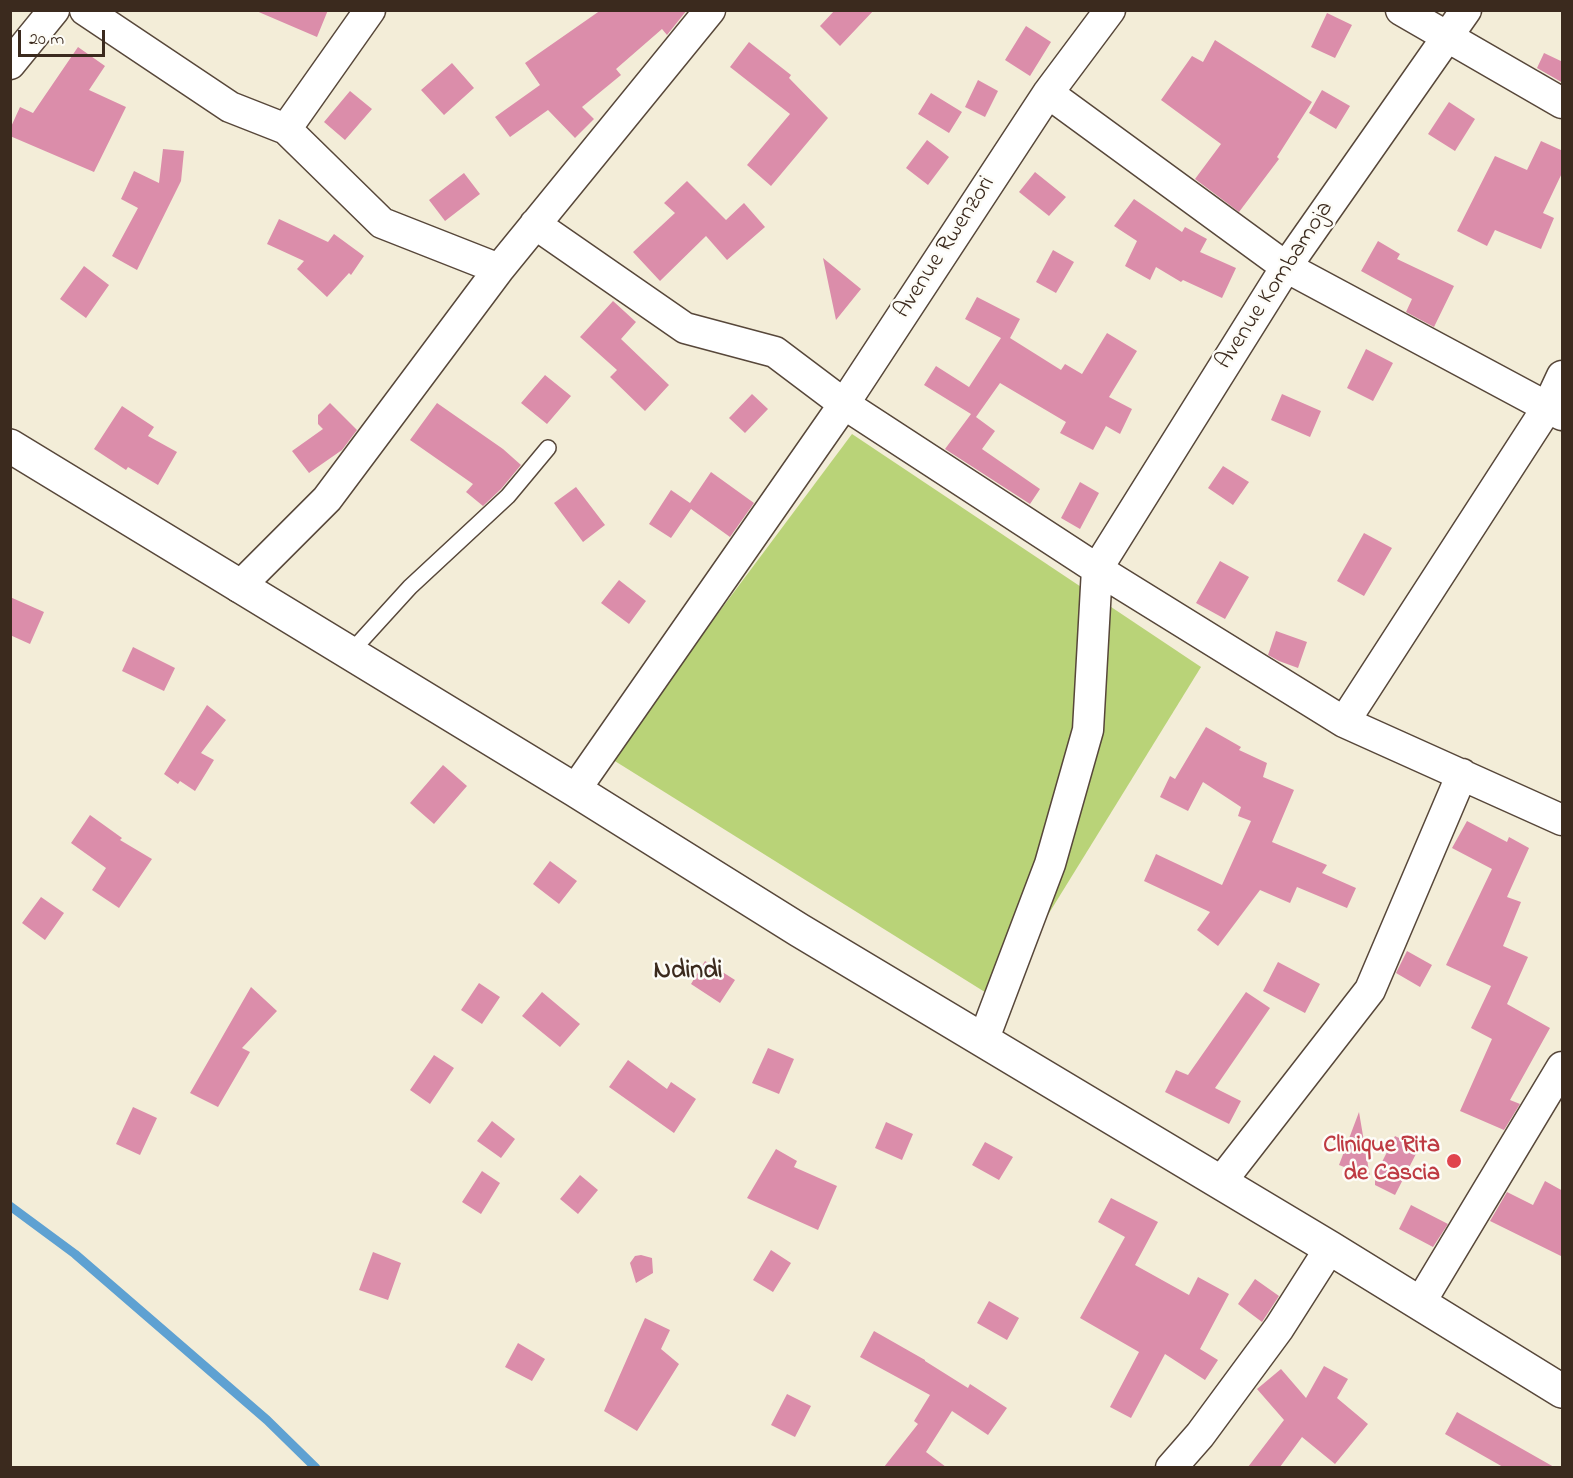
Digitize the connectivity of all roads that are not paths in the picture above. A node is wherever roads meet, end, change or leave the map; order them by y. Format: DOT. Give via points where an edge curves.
graph roads {
  1 [pos="54,10"];
  2 [pos="85,10"];
  3 [pos="370,10"];
  4 [pos="710,10"];
  5 [pos="1110,10"];
  6 [pos="1401,10"];
  7 [pos="1466,10"];
  8 [pos="1446,38"];
  9 [pos="10,64"];
  10 [pos="1048,93"];
  11 [pos="1563,103"];
  12 [pos="286,129"];
  13 [pos="535,224"];
  14 [pos="1286,267"];
  15 [pos="499,269"];
  16 [pos="1563,376"];
  17 [pos="844,404"];
  18 [pos="1555,412"];
  19 [pos="10,446"];
  20 [pos="548,448"];
  21 [pos="1097,569"];
  22 [pos="239,587"];
  23 [pos="349,654"];
  24 [pos="1344,722"];
  25 [pos="1462,774"];
  26 [pos="575,790"];
  27 [pos="1563,820"];
  28 [pos="983,1041"];
  29 [pos="1563,1067"];
  30 [pos="1220,1183"];
  31 [pos="1330,1248"];
  32 [pos="1420,1303"];
  33 [pos="1563,1391"];
  34 [pos="1171,1467"];
  1 -- 9 [label="street"];
  2 -- 12 [label="street" via="230,107"];
  3 -- 12 [label="street"];
  4 -- 13 [label="street"];
  5 -- 10 [label="street, Avenue Rwenzori"];
  6 -- 8 [label="street"];
  7 -- 8 [label="street, Avenue Kombamoja"];
  8 -- 11 [label="street"];
  8 -- 14 [label="street, Avenue Kombamoja"];
  10 -- 14 [label="street"];
  10 -- 17 [label="street, Avenue Rwenzori"];
  12 -- 15 [label="street" via="382,223"];
  13 -- 15 [label="street"];
  13 -- 17 [label="street" via="685,328 775,352"];
  14 -- 18 [label="street"];
  14 -- 21 [label="street, Avenue Kombamoja"];
  15 -- 22 [label="street" via="327,499"];
  16 -- 18 [label="street"];
  17 -- 21 [label="street"];
  17 -- 26 [label="street, Avenue Rwenzori"];
  18 -- 24 [label="street"];
  19 -- 22 [label="main road"];
  20 -- 23 [label="lane" via="508,496 410,586"];
  21 -- 24 [label="street"];
  21 -- 28 [label="street" via="1088,730 1050,864"];
  22 -- 23 [label="main road"];
  23 -- 26 [label="main road"];
  24 -- 25 [label="street"];
  25 -- 27 [label="street"];
  25 -- 30 [label="street" via="1370,990"];
  26 -- 28 [label="main road"];
  28 -- 30 [label="main road"];
  29 -- 32 [label="street"];
  30 -- 31 [label="main road"];
  31 -- 32 [label="main road"];
  31 -- 34 [label="street" via="1279,1328 1200,1435"];
  32 -- 33 [label="main road"];
}
